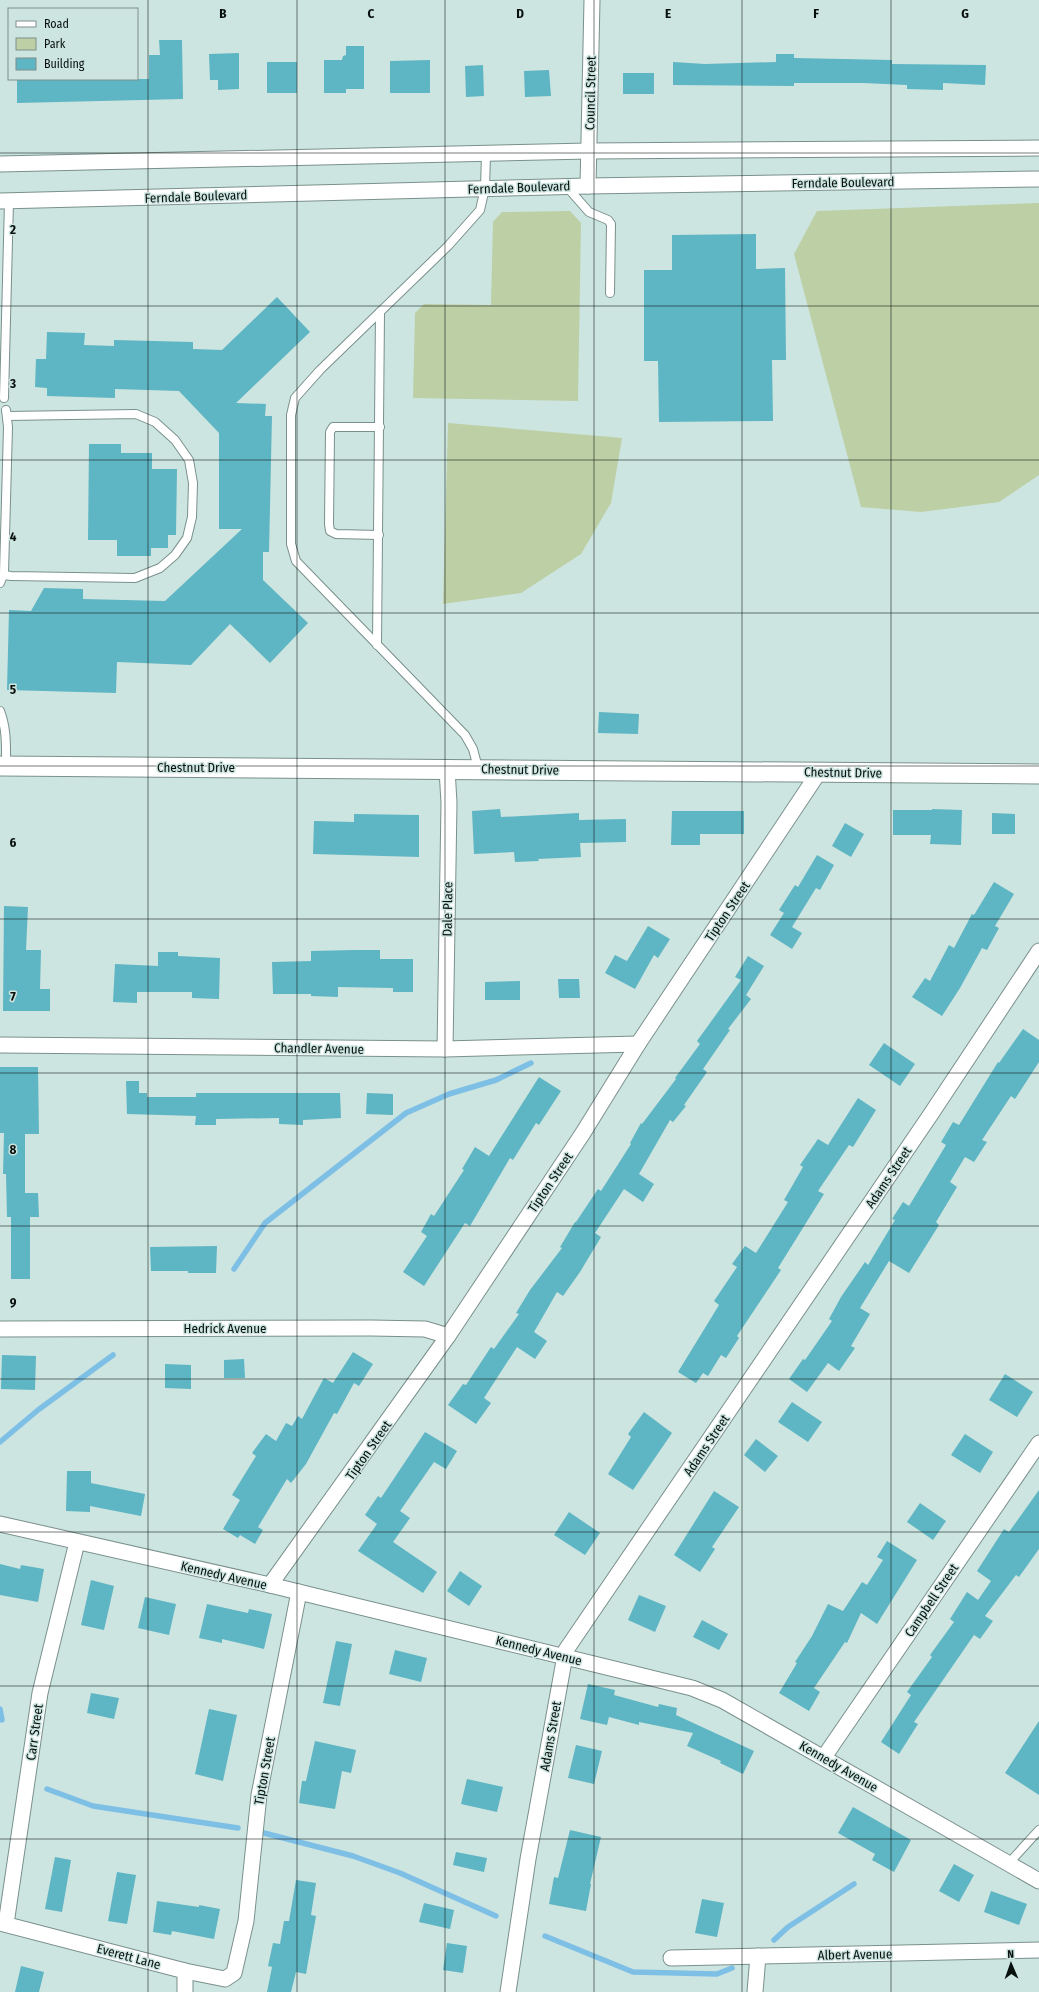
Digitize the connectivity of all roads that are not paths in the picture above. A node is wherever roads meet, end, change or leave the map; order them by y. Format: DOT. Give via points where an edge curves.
graph roads {
  1 [pos="592,0"];
  2 [pos="1039,148"];
  3 [pos="589,151"];
  4 [pos="486,154"];
  5 [pos="0,164"];
  6 [pos="1039,179"];
  7 [pos="566,186"];
  8 [pos="588,186"];
  9 [pos="485,188"];
  10 [pos="4,201"];
  11 [pos="610,293"];
  12 [pos="380,312"];
  13 [pos="4,398"];
  14 [pos="380,427"];
  15 [pos="379,535"];
  16 [pos="2,579"];
  17 [pos="377,645"];
  18 [pos="0,711"];
  19 [pos="3,766"];
  20 [pos="478,768"];
  21 [pos="447,769"];
  22 [pos="819,772"];
  23 [pos="1039,774"];
  24 [pos="1039,951"];
  25 [pos="638,1044"];
  26 [pos="0,1045"];
  27 [pos="445,1049"];
  28 [pos="0,1329"];
  29 [pos="448,1336"];
  30 [pos="1039,1443"];
  31 [pos="0,1524"];
  32 [pos="77,1542"];
  33 [pos="270,1585"];
  34 [pos="298,1592"];
  35 [pos="565,1656"];
  36 [pos="824,1757"];
  37 [pos="1039,1830"];
  38 [pos="1009,1863"];
  39 [pos="1039,1881"];
  40 [pos="3,1924"];
  41 [pos="239,1950"];
  42 [pos="1039,1950"];
  43 [pos="758,1956"];
  44 [pos="671,1958"];
  45 [pos="185,1971"];
  46 [pos="185,1992"];
  47 [pos="508,1992"];
  48 [pos="755,1992"];
  1 -- 3 [label="street, Council Street"];
  2 -- 3 [label="street"];
  3 -- 4 [label="street"];
  3 -- 8 [label="street, Council Street"];
  4 -- 5 [label="street"];
  4 -- 9 [label="lane"];
  6 -- 8 [label="street, Ferndale Boulevard"];
  7 -- 8 [label="street, Ferndale Boulevard"];
  7 -- 9 [label="street, Ferndale Boulevard"];
  7 -- 11 [label="lane" via="589,212 608,220 611,224"];
  9 -- 10 [label="street, Ferndale Boulevard"];
  9 -- 12 [label="lane" via="480,210 448,246"];
  10 -- 13 [label="lane"];
  12 -- 14 [label="lane"];
  12 -- 17 [label="lane" via="295,398 291,415 291,544 296,561"];
  14 -- 15 [label="lane"];
  14 -- 15 [label="lane" via="334,427 330,432 329,524 330,531 336,534"];
  15 -- 17 [label="lane"];
  16 -- 16 [label="lane" via="8,427 6,413 136,414 155,422 175,440 189,460 193,483 192,517 187,538 175,555 160,568 135,578 11,576"];
  17 -- 20 [label="lane" via="465,735 473,749"];
  18 -- 19 [label="lane" via="6,737"];
  19 -- 21 [label="street, Chestnut Drive"];
  20 -- 21 [label="street, Chestnut Drive"];
  20 -- 22 [label="street, Chestnut Drive"];
  21 -- 27 [label="street, Dale Place" via="449,802"];
  22 -- 23 [label="street, Chestnut Drive"];
  22 -- 25 [label="street, Tipton Street"];
  24 -- 35 [label="street, Adams Street" via="566,1650"];
  25 -- 27 [label="street, Chandler Avenue"];
  25 -- 29 [label="street, Tipton Street" via="583,1133"];
  26 -- 27 [label="street, Chandler Avenue"];
  28 -- 29 [label="street, Hedrick Avenue" via="371,1328 425,1329"];
  29 -- 33 [label="street, Tipton Street"];
  30 -- 36 [label="street, Campbell Street"];
  31 -- 32 [label="street, Kennedy Avenue"];
  32 -- 33 [label="street, Kennedy Avenue"];
  32 -- 40 [label="street, Carr Street" via="40,1693"];
  33 -- 34 [label="street, Kennedy Avenue"];
  34 -- 35 [label="street, Kennedy Avenue"];
  34 -- 41 [label="street, Tipton Street" via="259,1795 246,1921"];
  35 -- 36 [label="street, Kennedy Avenue" via="699,1691 722,1700"];
  35 -- 47 [label="street, Adams Street" via="528,1859"];
  36 -- 38 [label="street, Kennedy Avenue"];
  37 -- 38 [label="lane"];
  38 -- 39 [label="street, Kennedy Avenue"];
  40 -- 45 [label="street, Everett Lane"];
  41 -- 45 [label="street, Everett Lane" via="234,1973 224,1979"];
  42 -- 43 [label="street, Albert Avenue"];
  43 -- 44 [label="street, Albert Avenue"];
  43 -- 48 [label="street"];
  45 -- 46 [label="street"];
}
